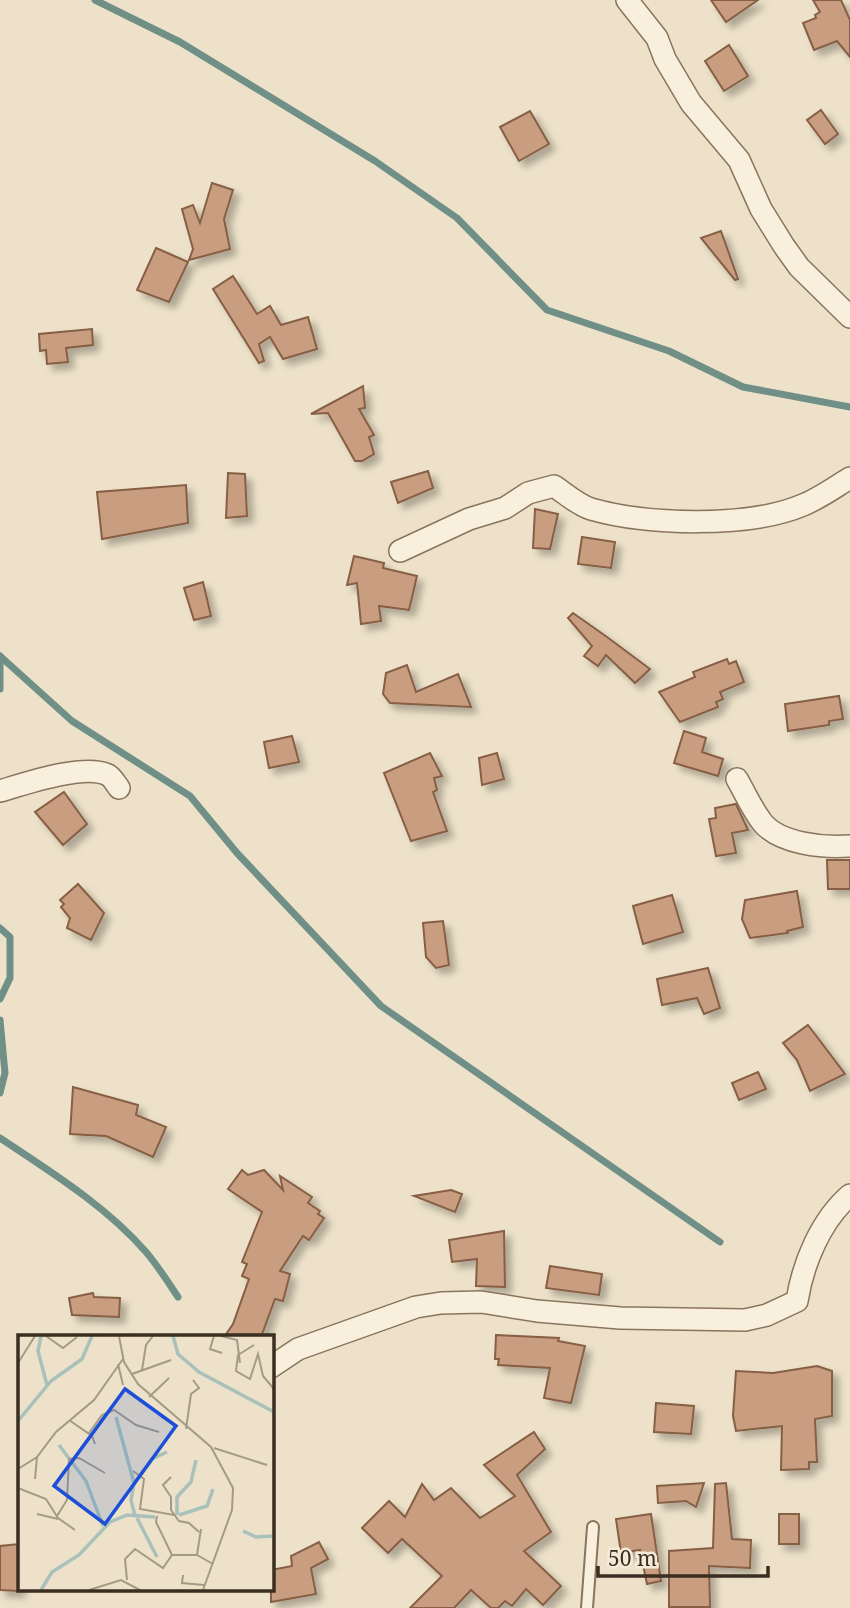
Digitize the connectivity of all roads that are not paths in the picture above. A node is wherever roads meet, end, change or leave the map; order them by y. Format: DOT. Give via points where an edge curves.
graph roads {
  1 [pos="627,0"];
  2 [pos="850,317"];
  3 [pos="850,478"];
  4 [pos="400,551"];
  5 [pos="737,779"];
  6 [pos="119,788"];
  7 [pos="0,791"];
  8 [pos="850,846"];
  9 [pos="850,1195"];
  10 [pos="273,1366"];
  11 [pos="593,1527"];
  12 [pos="587,1608"];
  1 -- 2 [label="street" via="657,38 691,103 739,160 784,246"];
  3 -- 4 [label="street" via="802,506 696,522 653,520 588,508 554,486 528,493 505,508"];
  5 -- 8 [label="street" via="763,823 775,833 834,847"];
  6 -- 7 [label="street" via="108,775 89,772"];
  9 -- 10 [label="street" via="823,1226 797,1301 767,1315 746,1320 621,1318 481,1302 441,1303 416,1307 298,1349"];
  11 -- 12 [label="lane"];
}
